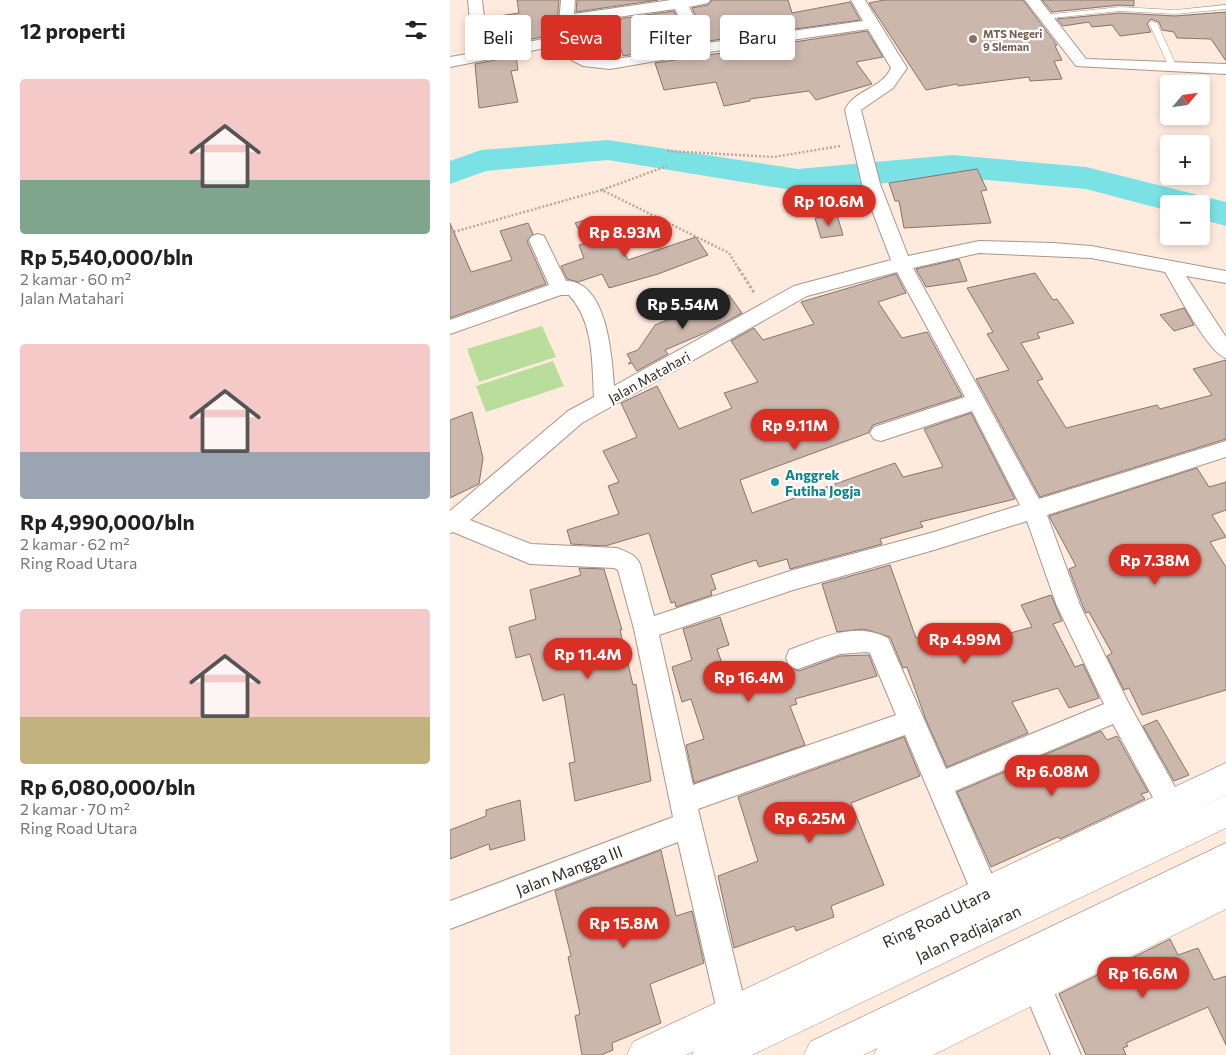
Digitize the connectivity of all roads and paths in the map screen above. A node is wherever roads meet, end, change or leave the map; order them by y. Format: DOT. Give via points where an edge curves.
graph roads {
  1 [pos="475,0"];
  2 [pos="568,0"];
  3 [pos="703,0"];
  4 [pos="858,0"];
  5 [pos="1032,0"];
  6 [pos="679,1"];
  7 [pos="1226,7"];
  8 [pos="477,15"];
  9 [pos="567,15"];
  10 [pos="596,15"];
  11 [pos="686,15"];
  12 [pos="1043,17"];
  13 [pos="1153,23"];
  14 [pos="873,24"];
  15 [pos="710,47"];
  16 [pos="465,59"];
  17 [pos="582,60"];
  18 [pos="633,60"];
  19 [pos="450,62"];
  20 [pos="1173,68"];
  21 [pos="1226,69"];
  22 [pos="860,143"];
  23 [pos="667,151"];
  24 [pos="667,166"];
  25 [pos="602,190"];
  26 [pos="450,233"];
  27 [pos="538,240"];
  28 [pos="902,264"];
  29 [pos="1171,267"];
  30 [pos="1226,277"];
  31 [pos="560,288"];
  32 [pos="766,311"];
  33 [pos="450,327"];
  34 [pos="1226,351"];
  35 [pos="606,400"];
  36 [pos="977,401"];
  37 [pos="881,433"];
  38 [pos="1226,449"];
  39 [pos="1034,510"];
  40 [pos="451,523"];
  41 [pos="646,628"];
  42 [pos="798,658"];
  43 [pos="1119,710"];
  44 [pos="911,721"];
  45 [pos="1226,779"];
  46 [pos="939,785"];
  47 [pos="1171,805"];
  48 [pos="1226,812"];
  49 [pos="685,813"];
  50 [pos="1226,860"];
  51 [pos="1226,890"];
  52 [pos="986,893"];
  53 [pos="450,915"];
  54 [pos="1036,984"];
  55 [pos="733,1015"];
  56 [pos="646,1055"];
  57 [pos="710,1055"];
  58 [pos="823,1055"];
  59 [pos="893,1055"];
  60 [pos="1066,1055"];
  1 -- 8 [label="street"];
  2 -- 9 [label="street"];
  3 -- 6 [label="street"];
  4 -- 14 [label="street"];
  5 -- 12 [label="street"];
  6 -- 10 [label="street"];
  6 -- 11 [label="street"];
  7 -- 12 [label="lane" via="1175,12 1120,9"];
  12 -- 20 [label="street" via="1081,63"];
  13 -- 20 [label="lane"];
  14 -- 15 [label="street"];
  14 -- 22 [label="street" via="899,68 890,82 853,110"];
  16 -- 19 [label="street"];
  17 -- 18 [label="street" via="610,64"];
  20 -- 21 [label="street"];
  22 -- 23 [label="path" via="774,156"];
  22 -- 28 [label="street" via="871,184"];
  24 -- 25 [label="path"];
  25 -- 26 [label="path"];
  25 -- 32 [label="path" via="729,253"];
  27 -- 31 [label="street"];
  28 -- 29 [label="street, Jalan Matahari" via="979,248 1091,252"];
  28 -- 32 [label="street, Jalan Matahari" via="801,291"];
  28 -- 36 [label="street"];
  29 -- 30 [label="street, Jalan Matahari"];
  29 -- 34 [label="street"];
  31 -- 33 [label="street"];
  31 -- 35 [label="street" via="574,288 584,296 597,329"];
  32 -- 35 [label="street, Jalan Matahari"];
  35 -- 40 [label="street, Jalan Matahari" via="575,417"];
  36 -- 37 [label="street"];
  36 -- 39 [label="street"];
  38 -- 39 [label="street"];
  39 -- 41 [label="street" via="793,580"];
  39 -- 43 [label="street" via="1069,606"];
  40 -- 41 [label="street" via="530,554 623,560 628,564"];
  41 -- 49 [label="street"];
  42 -- 44 [label="street" via="856,639 871,639 879,646"];
  43 -- 46 [label="street"];
  43 -- 47 [label="street"];
  44 -- 46 [label="street"];
  44 -- 49 [label="street, Jalan Mangga III" via="830,751"];
  45 -- 47 [label="main road, Ring Road Utara"];
  46 -- 52 [label="street"];
  47 -- 52 [label="main road, Ring Road Utara"];
  48 -- 57 [label="main road, Jalan Padjajaran"];
  49 -- 53 [label="street, Jalan Mangga III"];
  49 -- 55 [label="street"];
  50 -- 58 [label="main road"];
  51 -- 54 [label="main road"];
  52 -- 55 [label="main road, Ring Road Utara"];
  54 -- 59 [label="main road"];
  54 -- 60 [label="street"];
  55 -- 56 [label="main road, Ring Road Utara"];
}
